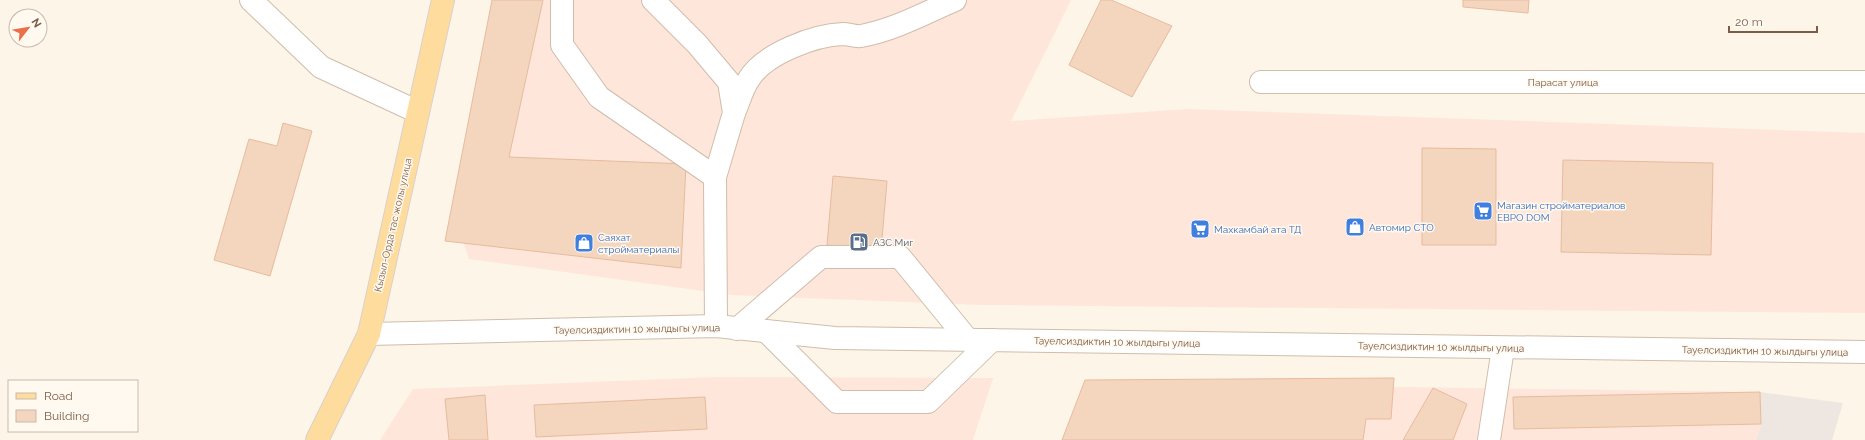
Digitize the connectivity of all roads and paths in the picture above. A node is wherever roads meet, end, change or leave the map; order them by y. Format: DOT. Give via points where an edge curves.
graph roads {
  1 [pos="251,0"];
  2 [pos="443,0"];
  3 [pos="562,0"];
  4 [pos="653,0"];
  5 [pos="955,0"];
  6 [pos="1261,82"];
  7 [pos="1865,82"];
  8 [pos="418,112"];
  9 [pos="734,113"];
  10 [pos="715,177"];
  11 [pos="726,327"];
  12 [pos="766,331"];
  13 [pos="369,334"];
  14 [pos="968,340"];
  15 [pos="992,340"];
  16 [pos="1503,348"];
  17 [pos="1865,352"];
  18 [pos="317,440"];
  19 [pos="1489,440"];
  1 -- 8 [label="street" via="321,67"];
  2 -- 8 [label="main road, Кызыл-Орда тас жолы улица"];
  3 -- 10 [label="street" via="562,45 599,98"];
  4 -- 9 [label="street" via="697,44 729,82"];
  5 -- 9 [label="street" via="894,27 859,36 843,34 813,39 765,61 749,79"];
  6 -- 7 [label="street, Парасат улица"];
  8 -- 13 [label="main road, Кызыл-Орда тас жолы улица"];
  9 -- 10 [label="street"];
  10 -- 11 [label="street" via="717,276"];
  11 -- 12 [label="street, Тауелсиздиктин 10 жылдыгы улица"];
  11 -- 13 [label="street, Тауелсиздиктин 10 жылдыгы улица"];
  11 -- 14 [label="street" via="821,257 900,257"];
  12 -- 14 [label="street, Тауелсиздиктин 10 жылдыгы улица" via="835,338"];
  12 -- 15 [label="street" via="837,402 928,402"];
  13 -- 18 [label="main road, Кызыл-Орда тас жолы улица"];
  14 -- 15 [label="street, Тауелсиздиктин 10 жылдыгы улица"];
  15 -- 16 [label="street, Тауелсиздиктин 10 жылдыгы улица"];
  16 -- 17 [label="street, Тауелсиздиктин 10 жылдыгы улица"];
  16 -- 19 [label="street"];
}
